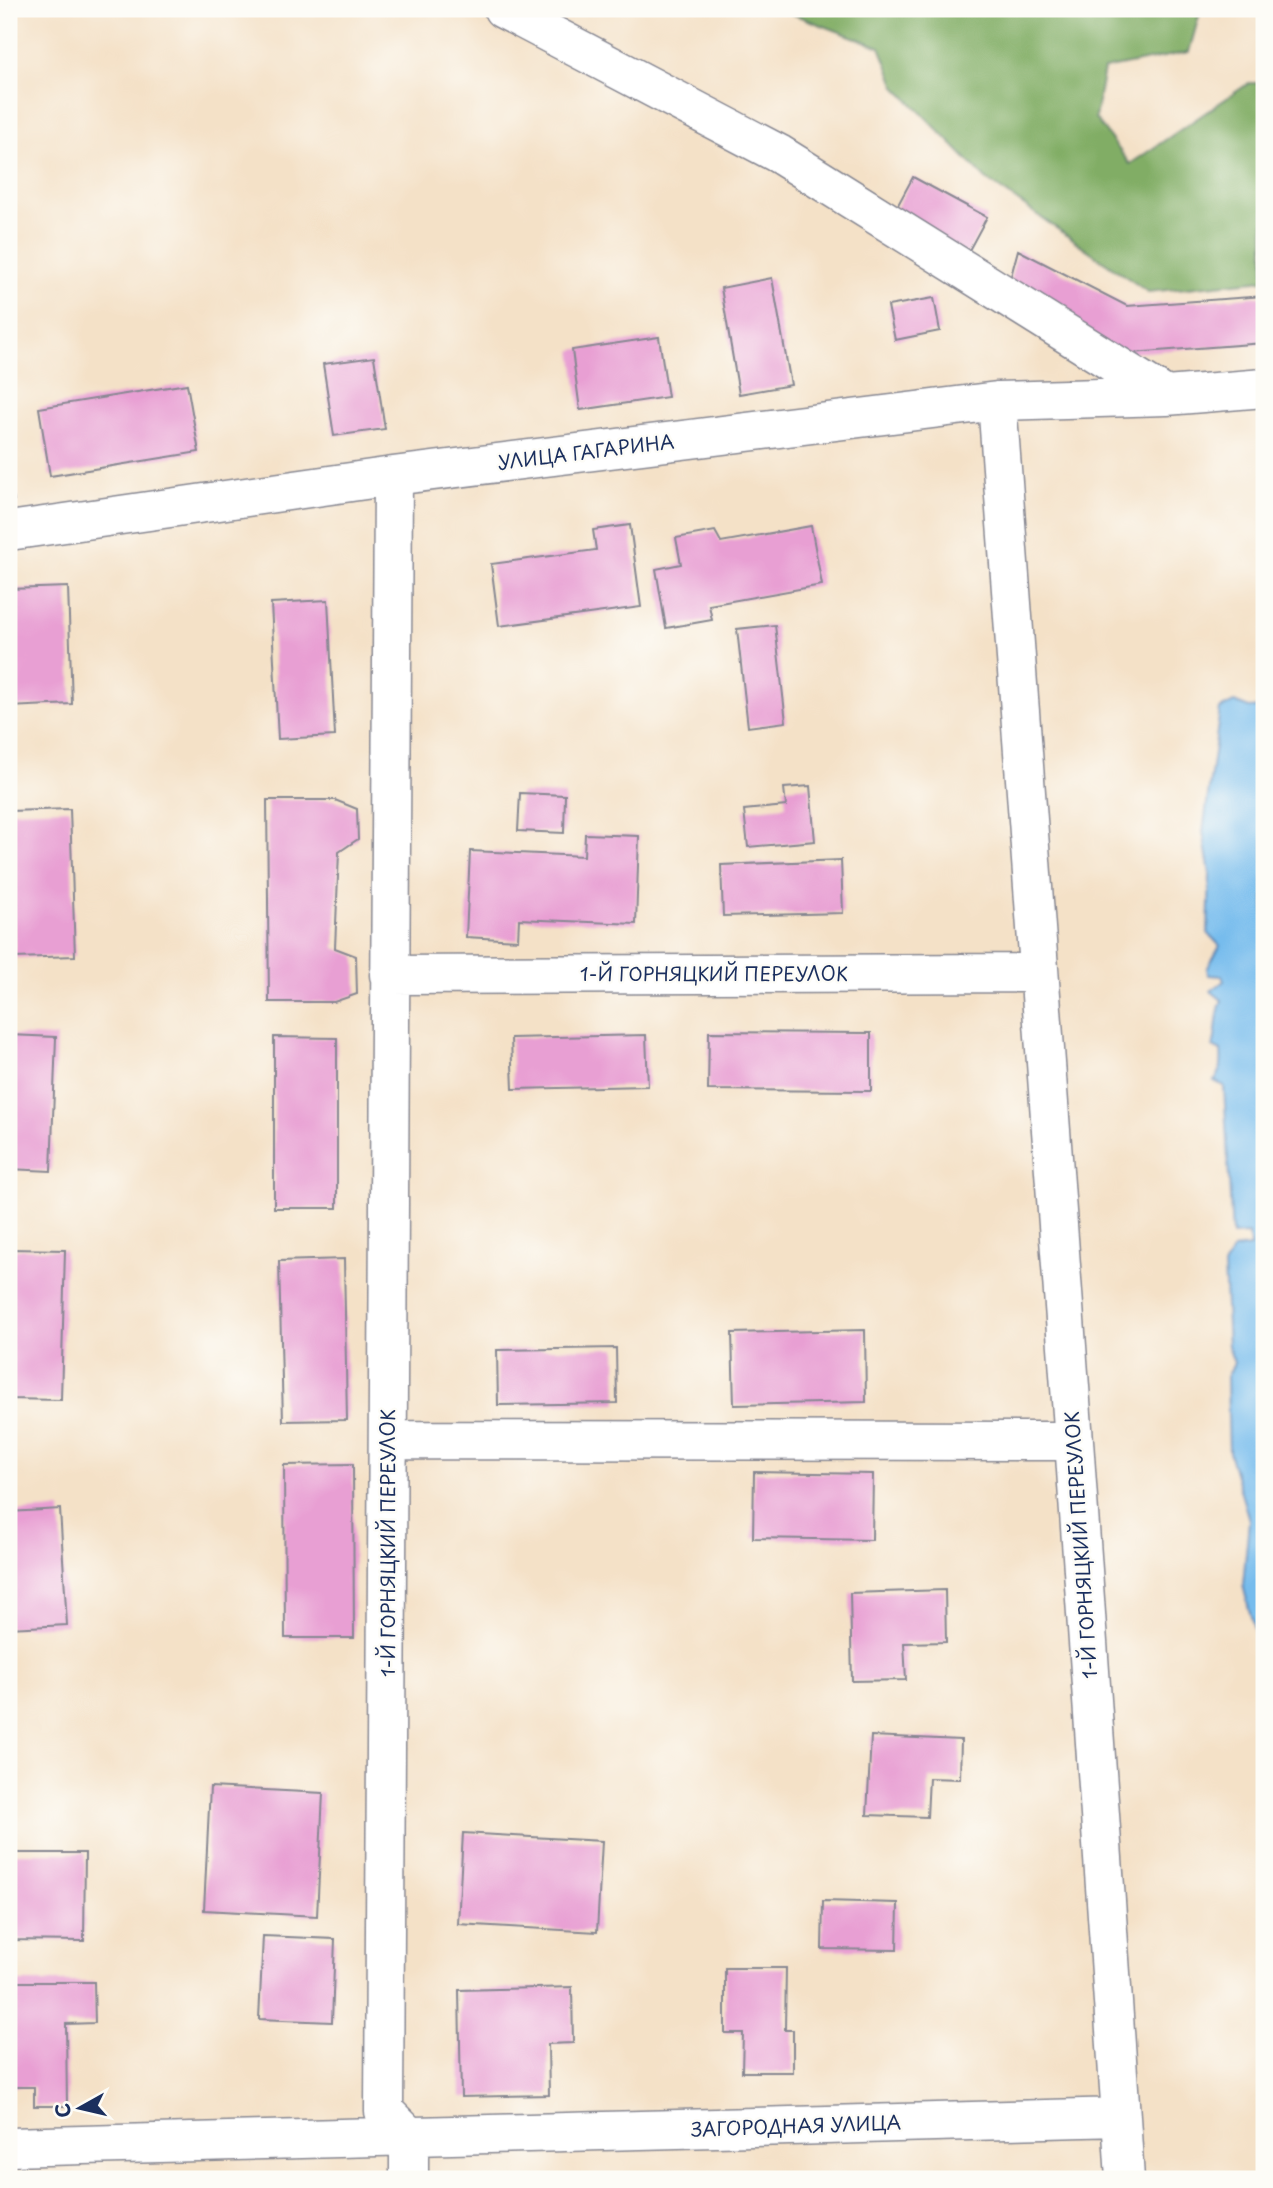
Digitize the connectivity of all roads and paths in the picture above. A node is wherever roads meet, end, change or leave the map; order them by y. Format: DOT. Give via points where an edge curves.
graph roads {
  1 [pos="503,9"];
  2 [pos="1264,388"];
  3 [pos="1166,396"];
  4 [pos="997,401"];
  5 [pos="393,476"];
  6 [pos="9,531"];
  7 [pos="1039,973"];
  8 [pos="389,975"];
  9 [pos="390,1440"];
  10 [pos="1074,1441"];
  11 [pos="1121,2117"];
  12 [pos="396,2124"];
  13 [pos="9,2147"];
  14 [pos="409,2179"];
  15 [pos="1125,2179"];
  1 -- 3 [label="street" via="779,154"];
  2 -- 3 [label="street, УЛИЦА ГАГАРИНА"];
  3 -- 4 [label="street, УЛИЦА ГАГАРИНА"];
  4 -- 5 [label="street, УЛИЦА ГАГАРИНА"];
  4 -- 7 [label="street, 1-Й ГОРНЯЦКИЙ ПЕРЕУЛОК"];
  5 -- 6 [label="street, УЛИЦА ГАГАРИНА"];
  5 -- 8 [label="street, 1-Й ГОРНЯЦКИЙ ПЕРЕУЛОК"];
  7 -- 8 [label="street, 1-Й ГОРНЯЦКИЙ ПЕРЕУЛОК"];
  7 -- 10 [label="street, 1-Й ГОРНЯЦКИЙ ПЕРЕУЛОК"];
  8 -- 9 [label="street, 1-Й ГОРНЯЦКИЙ ПЕРЕУЛОК"];
  9 -- 10 [label="street"];
  9 -- 12 [label="street, 1-Й ГОРНЯЦКИЙ ПЕРЕУЛОК"];
  10 -- 11 [label="street, 1-Й ГОРНЯЦКИЙ ПЕРЕУЛОК"];
  11 -- 12 [label="street, ЗАГОРОДНАЯ УЛИЦА"];
  11 -- 15 [label="street"];
  12 -- 13 [label="street, ЗАГОРОДНАЯ УЛИЦА"];
  12 -- 14 [label="street"];
}
